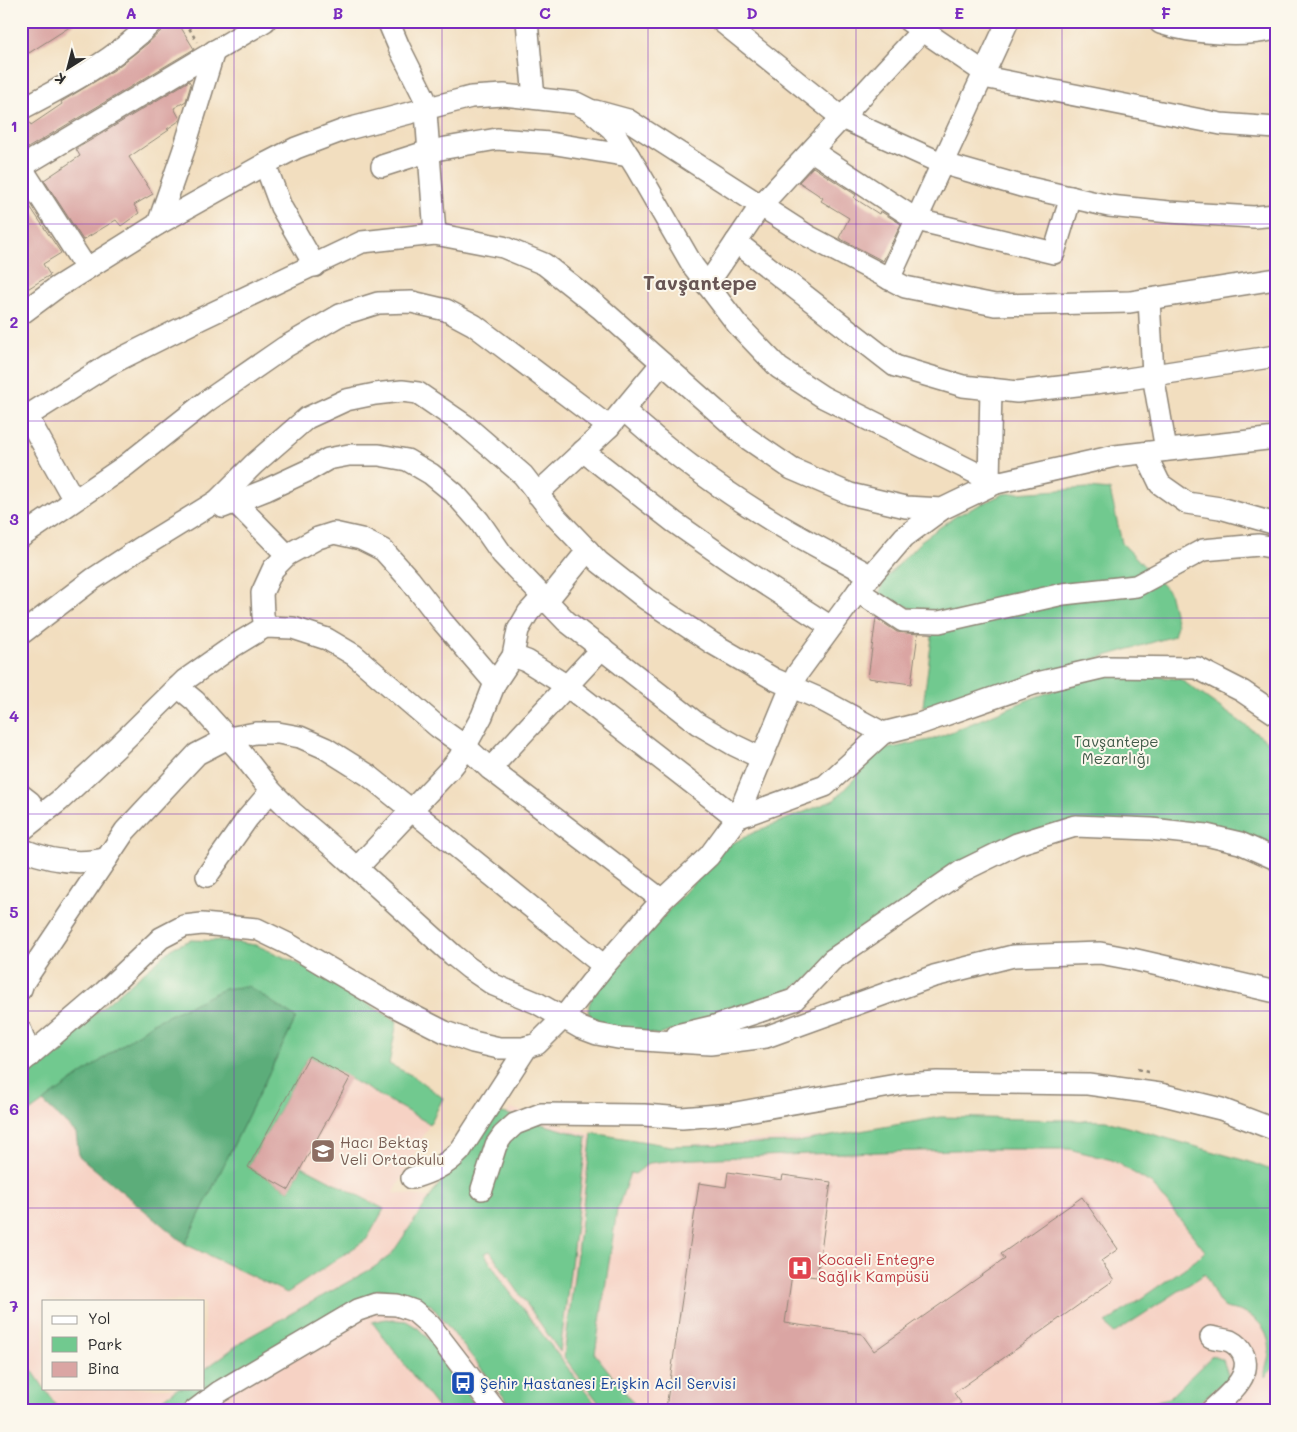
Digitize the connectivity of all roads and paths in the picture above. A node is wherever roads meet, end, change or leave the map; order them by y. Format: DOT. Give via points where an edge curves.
graph roads {
  1 [pos="153,21"];
  2 [pos="185,21"];
  3 [pos="265,21"];
  4 [pos="388,21"];
  5 [pos="527,21"];
  6 [pos="721,21"];
  7 [pos="1008,21"];
  8 [pos="1162,21"];
  9 [pos="921,24"];
  10 [pos="1276,26"];
  11 [pos="1239,27"];
  12 [pos="210,53"];
  13 [pos="984,75"];
  14 [pos="534,98"];
  15 [pos="427,108"];
  16 [pos="21,109"];
  17 [pos="590,110"];
  18 [pos="842,118"];
  19 [pos="1276,128"];
  20 [pos="812,150"];
  21 [pos="430,151"];
  22 [pos="629,156"];
  23 [pos="941,163"];
  24 [pos="265,164"];
  25 [pos="382,166"];
  26 [pos="21,167"];
  27 [pos="1071,197"];
  28 [pos="761,205"];
  29 [pos="1276,215"];
  30 [pos="917,220"];
  31 [pos="158,224"];
  32 [pos="435,234"];
  33 [pos="736,242"];
  34 [pos="315,266"];
  35 [pos="86,268"];
  36 [pos="889,279"];
  37 [pos="1276,279"];
  38 [pos="707,285"];
  39 [pos="1149,299"];
  40 [pos="21,314"];
  41 [pos="1276,356"];
  42 [pos="662,363"];
  43 [pos="1153,375"];
  44 [pos="991,389"];
  45 [pos="624,410"];
  46 [pos="24,418"];
  47 [pos="609,427"];
  48 [pos="1276,438"];
  49 [pos="583,451"];
  50 [pos="1155,452"];
  51 [pos="993,482"];
  52 [pos="538,494"];
  53 [pos="74,500"];
  54 [pos="227,502"];
  55 [pos="942,509"];
  56 [pos="1276,524"];
  57 [pos="21,537"];
  58 [pos="1276,548"];
  59 [pos="588,550"];
  60 [pos="287,555"];
  61 [pos="865,583"];
  62 [pos="546,602"];
  63 [pos="265,627"];
  64 [pos="831,627"];
  65 [pos="21,634"];
  66 [pos="602,648"];
  67 [pos="513,656"];
  68 [pos="495,683"];
  69 [pos="567,686"];
  70 [pos="790,686"];
  71 [pos="178,687"];
  72 [pos="1276,714"];
  73 [pos="884,733"];
  74 [pos="228,738"];
  75 [pos="466,747"];
  76 [pos="761,758"];
  77 [pos="490,769"];
  78 [pos="271,791"];
  79 [pos="21,795"];
  80 [pos="412,810"];
  81 [pos="40,816"];
  82 [pos="737,818"];
  83 [pos="21,830"];
  84 [pos="21,849"];
  85 [pos="107,858"];
  86 [pos="1276,859"];
  87 [pos="357,868"];
  88 [pos="207,876"];
  89 [pos="662,900"];
  90 [pos="604,966"];
  91 [pos="21,989"];
  92 [pos="1276,992"];
  93 [pos="563,1018"];
  94 [pos="21,1031"];
  95 [pos="658,1042"];
  96 [pos="527,1047"];
  97 [pos="26,1060"];
  98 [pos="1276,1130"];
  99 [pos="412,1178"];
  100 [pos="482,1189"];
  101 [pos="1210,1337"];
  102 [pos="194,1411"];
  103 [pos="496,1411"];
  104 [pos="1211,1411"];
  1 -- 16 [label="street" via="121,49"];
  2 -- 12 [label="path"];
  3 -- 12 [label="street"];
  4 -- 15 [label="street"];
  5 -- 14 [label="street"];
  6 -- 18 [label="street"];
  7 -- 13 [label="street"];
  8 -- 11 [label="main road" via="1175,26"];
  9 -- 13 [label="street"];
  9 -- 18 [label="street"];
  10 -- 11 [label="main road"];
  12 -- 26 [label="street"];
  12 -- 31 [label="street" via="184,149"];
  13 -- 19 [label="street" via="1221,124"];
  13 -- 23 [label="street"];
  14 -- 15 [label="street" via="504,95 471,97"];
  14 -- 17 [label="street" via="576,103"];
  15 -- 21 [label="street"];
  15 -- 24 [label="street" via="344,130"];
  17 -- 22 [label="street" via="612,129"];
  17 -- 28 [label="street" via="628,120"];
  18 -- 20 [label="street"];
  18 -- 23 [label="street"];
  20 -- 28 [label="street"];
  20 -- 30 [label="street"];
  21 -- 22 [label="street" via="498,139 550,143"];
  21 -- 25 [label="street"];
  21 -- 32 [label="street"];
  22 -- 38 [label="street" via="692,266"];
  23 -- 27 [label="street"];
  23 -- 30 [label="street"];
  24 -- 31 [label="street"];
  24 -- 34 [label="street" via="281,207"];
  26 -- 35 [label="street"];
  27 -- 29 [label="street" via="1109,206 1169,212 1254,217"];
  27 -- 30 [label="street" via="1054,253"];
  28 -- 33 [label="street"];
  28 -- 36 [label="street" via="808,236"];
  30 -- 36 [label="street"];
  31 -- 35 [label="street"];
  32 -- 34 [label="street" via="362,242"];
  32 -- 42 [label="street" via="503,247 544,264"];
  33 -- 38 [label="street"];
  33 -- 44 [label="street" via="895,366 963,386"];
  34 -- 46 [label="street" via="108,365"];
  35 -- 40 [label="street"];
  36 -- 39 [label="street" via="905,287 995,305"];
  37 -- 39 [label="street"];
  38 -- 51 [label="street" via="736,324 779,368 824,397"];
  39 -- 43 [label="street"];
  41 -- 43 [label="street"];
  42 -- 45 [label="street"];
  42 -- 55 [label="street" via="747,438 792,469 850,494 906,507"];
  43 -- 44 [label="street" via="1017,392"];
  43 -- 50 [label="street"];
  44 -- 51 [label="street"];
  45 -- 47 [label="street"];
  45 -- 61 [label="street" via="731,495"];
  46 -- 53 [label="street"];
  47 -- 49 [label="street"];
  47 -- 53 [label="street" via="474,325 446,310 412,302 378,303 340,315 284,346 125,466"];
  48 -- 50 [label="street"];
  49 -- 52 [label="street"];
  49 -- 64 [label="street" via="674,522"];
  50 -- 51 [label="street" via="1115,456"];
  50 -- 56 [label="street" via="1160,484 1187,503 1220,508"];
  51 -- 55 [label="street"];
  52 -- 54 [label="street" via="523,475 466,426 418,393 402,391 346,400 307,418 254,464"];
  52 -- 59 [label="street" via="554,516"];
  53 -- 57 [label="street"];
  54 -- 60 [label="street"];
  54 -- 62 [label="street" via="310,470 328,459 379,455 407,460 454,493 502,554"];
  54 -- 65 [label="street" via="138,549"];
  55 -- 61 [label="street" via="904,537"];
  58 -- 61 [label="street" via="1259,545 1203,550 1136,586 1063,594 939,622 903,621"];
  59 -- 62 [label="street"];
  59 -- 70 [label="street" via="646,599 712,643"];
  60 -- 63 [label="street" via="273,569 262,593"];
  60 -- 68 [label="street" via="334,533 361,539 383,550"];
  61 -- 64 [label="street"];
  62 -- 66 [label="street"];
  62 -- 67 [label="street" via="537,603 528,613 518,630"];
  63 -- 71 [label="street"];
  63 -- 75 [label="street" via="293,628 327,640 354,655"];
  64 -- 70 [label="street"];
  66 -- 69 [label="street"];
  66 -- 76 [label="street" via="698,724"];
  67 -- 68 [label="street"];
  67 -- 69 [label="street" via="527,660"];
  68 -- 75 [label="street"];
  69 -- 77 [label="street"];
  69 -- 82 [label="street"];
  70 -- 73 [label="street"];
  70 -- 76 [label="street"];
  71 -- 74 [label="street"];
  71 -- 81 [label="street"];
  72 -- 73 [label="street" via="1242,691 1196,668 1106,667 1033,684"];
  73 -- 82 [label="street" via="830,793"];
  74 -- 78 [label="street"];
  74 -- 80 [label="street" via="256,733 300,737 347,760"];
  74 -- 85 [label="street" via="197,754 125,831"];
  75 -- 77 [label="street"];
  75 -- 80 [label="street"];
  76 -- 82 [label="street"];
  77 -- 89 [label="street"];
  78 -- 87 [label="street"];
  78 -- 88 [label="street"];
  79 -- 81 [label="street"];
  80 -- 87 [label="street"];
  80 -- 90 [label="street"];
  81 -- 83 [label="street"];
  82 -- 89 [label="street" via="709,856"];
  84 -- 85 [label="street" via="44,858 68,861 92,862"];
  85 -- 91 [label="street"];
  86 -- 95 [label="street" via="1240,843 1206,834 1075,826 1017,844 962,871 832,960 794,1000"];
  87 -- 93 [label="street" via="469,968 494,985 523,996"];
  89 -- 90 [label="street"];
  90 -- 93 [label="street"];
  92 -- 95 [label="street" via="1100,953 1014,956 934,976 766,1037 710,1044"];
  93 -- 95 [label="street" via="597,1034"];
  93 -- 96 [label="street" via="542,1040"];
  94 -- 97 [label="street"];
  96 -- 97 [label="street" via="498,1048 445,1032 257,929 202,924 184,926 161,938"];
  96 -- 99 [label="street" via="460,1151 435,1170"];
  98 -- 100 [label="street" via="1221,1109 1160,1094 1088,1084 902,1084 730,1114 682,1118 542,1114 515,1124 503,1135 496,1145"];
  101 -- 104 [label="street" via="1230,1341 1240,1348 1245,1359 1239,1383"];
  102 -- 103 [label="street" via="219,1392 358,1310 376,1304 397,1305 414,1311 430,1325"];
}
